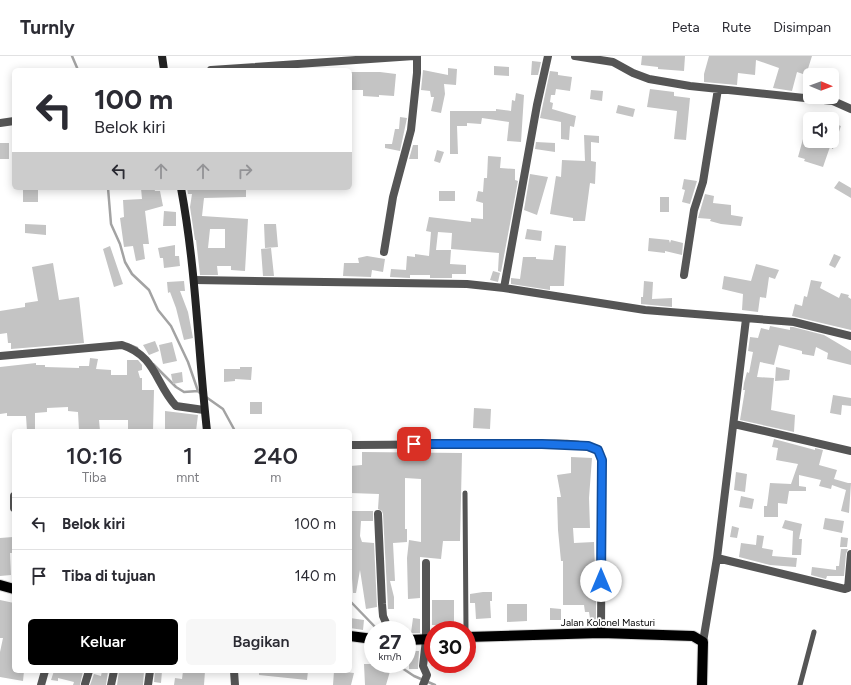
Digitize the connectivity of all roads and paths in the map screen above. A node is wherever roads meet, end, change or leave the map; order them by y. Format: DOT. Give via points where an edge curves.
graph roads {
  1 [pos="162,56"];
  2 [pos="415,56"];
  3 [pos="548,56"];
  4 [pos="575,56"];
  5 [pos="164,68"];
  6 [pos="240,68"];
  7 [pos="718,89"];
  8 [pos="851,109"];
  9 [pos="12,121"];
  10 [pos="0,123"];
  11 [pos="181,190"];
  12 [pos="384,252"];
  13 [pos="684,275"];
  14 [pos="194,280"];
  15 [pos="504,288"];
  16 [pos="746,319"];
  17 [pos="851,336"];
  18 [pos="0,356"];
  19 [pos="204,410"];
  20 [pos="734,424"];
  21 [pos="207,429"];
  22 [pos="352,445"];
  23 [pos="851,451"];
  24 [pos="465,493"];
  25 [pos="378,514"];
  26 [pos="851,554"];
  27 [pos="717,558"];
  28 [pos="426,563"];
  29 [pos="0,585"];
  30 [pos="12,588"];
  31 [pos="385,621"];
  32 [pos="428,621"];
  33 [pos="466,621"];
  34 [pos="814,632"];
  35 [pos="601,633"];
  36 [pos="352,636"];
  37 [pos="476,637"];
  38 [pos="364,638"];
  39 [pos="703,642"];
  40 [pos="424,662"];
  41 [pos="44,673"];
  42 [pos="88,673"];
  43 [pos="114,673"];
  44 [pos="150,673"];
  45 [pos="234,673"];
  46 [pos="425,681"];
  47 [pos="85,684"];
  48 [pos="41,685"];
  49 [pos="111,685"];
  50 [pos="148,685"];
  51 [pos="235,685"];
  52 [pos="702,685"];
  53 [pos="800,685"];
  1 -- 5 [label="street"];
  2 -- 6 [label="street"];
  2 -- 12 [label="street" via="417,73 411,130 393,198"];
  3 -- 15 [label="street"];
  4 -- 7 [label="street" via="613,62 649,79"];
  7 -- 8 [label="street" via="832,101"];
  7 -- 13 [label="street"];
  9 -- 10 [label="street"];
  11 -- 14 [label="street"];
  14 -- 15 [label="street" via="467,284"];
  14 -- 19 [label="street"];
  15 -- 16 [label="street" via="645,310"];
  16 -- 17 [label="street" via="794,322"];
  16 -- 20 [label="street"];
  18 -- 19 [label="street" via="122,345 133,349 152,366 176,406"];
  19 -- 21 [label="street"];
  20 -- 23 [label="street"];
  20 -- 27 [label="street"];
  22 -- 35 [label="street" via="542,444 588,446 598,450 602,460"];
  24 -- 33 [label="lane"];
  25 -- 31 [label="street" via="382,604"];
  26 -- 27 [label="street" via="848,588 845,589"];
  27 -- 39 [label="street"];
  28 -- 32 [label="street"];
  29 -- 30 [label="main road"];
  34 -- 53 [label="lane"];
  35 -- 37 [label="main road, Jalan Kolonel Masturi"];
  35 -- 39 [label="main road, Jalan Kolonel Masturi" via="693,636"];
  36 -- 38 [label="main road"];
  39 -- 52 [label="main road"];
  40 -- 46 [label="street"];
  41 -- 48 [label="street"];
  42 -- 47 [label="street"];
  43 -- 49 [label="street"];
  44 -- 50 [label="street"];
  45 -- 51 [label="street"];
}
